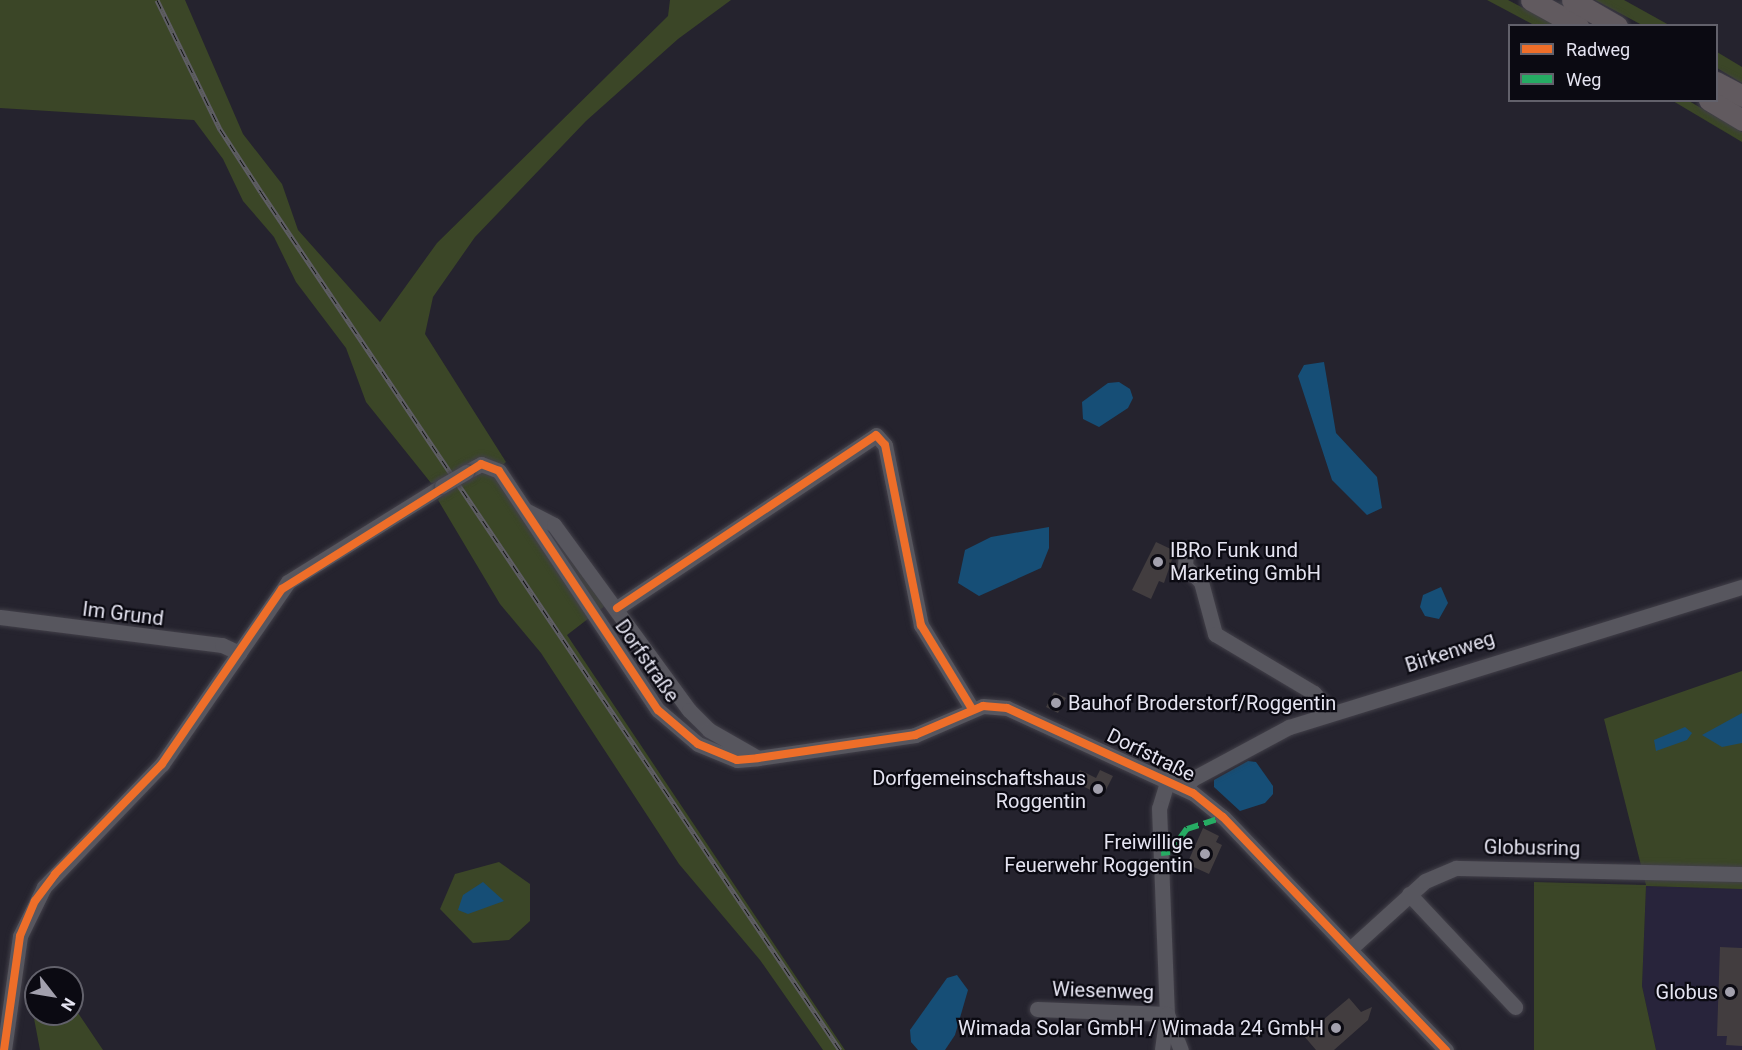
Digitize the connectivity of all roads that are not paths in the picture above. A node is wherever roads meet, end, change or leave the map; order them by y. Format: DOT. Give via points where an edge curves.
graph roads {
  1 [pos="1531,0"];
  2 [pos="1572,0"];
  3 [pos="1574,24"];
  4 [pos="1614,24"];
  5 [pos="1718,83"];
  6 [pos="1742,96"];
  7 [pos="1712,102"];
  8 [pos="1742,120"];
  9 [pos="527,511"];
  10 [pos="1186,552"];
  11 [pos="1742,587"];
  12 [pos="617,608"];
  13 [pos="0,617"];
  14 [pos="239,653"];
  15 [pos="972,709"];
  16 [pos="1330,712"];
  17 [pos="758,758"];
  18 [pos="1168,779"];
  19 [pos="1186,788"];
  20 [pos="1742,874"];
  21 [pos="1409,894"];
  22 [pos="1350,949"];
  23 [pos="1515,1007"];
  24 [pos="1036,1009"];
  25 [pos="1167,1014"];
  26 [pos="4,1050"];
  27 [pos="1162,1050"];
  28 [pos="1181,1050"];
  29 [pos="1446,1050"];
  1 -- 3 [label="highway"];
  2 -- 4 [label="highway"];
  5 -- 6 [label="highway"];
  7 -- 8 [label="highway"];
  9 -- 12 [label="street, Dorfstraße" via="554,525"];
  9 -- 14 [label="street, Dorfstraße, bridge" via="499,471 481,464 466,471 288,582"];
  9 -- 17 [label="street, Dorfstraße" via="658,710 681,732 717,753 737,760"];
  10 -- 16 [label="street" via="1185,566 1201,582 1215,634 1314,693"];
  11 -- 16 [label="street, Birkenweg"];
  12 -- 15 [label="street, Dorfstraße" via="876,435 885,445 921,625"];
  12 -- 17 [label="street, Dorfstraße" via="689,710 710,730"];
  13 -- 14 [label="street, Im Grund" via="222,645"];
  14 -- 26 [label="street" via="162,764 55,874 35,901 20,936"];
  15 -- 17 [label="street, Dorfstraße" via="915,735"];
  15 -- 18 [label="street, Dorfstraße" via="1007,708"];
  16 -- 19 [label="street, Birkenweg" via="1267,738 1192,779"];
  18 -- 19 [label="street, Dorfstraße"];
  18 -- 25 [label="street" via="1159,808"];
  19 -- 22 [label="street, Dorfstraße" via="1223,817"];
  20 -- 21 [label="street, Globusring" via="1456,868 1425,881"];
  21 -- 22 [label="street, Globusring"];
  21 -- 23 [label="street" via="1470,951"];
  22 -- 29 [label="street, Dorfstraße"];
  24 -- 25 [label="street, Wiesenweg"];
  25 -- 27 [label="street"];
  25 -- 28 [label="street"];
}
